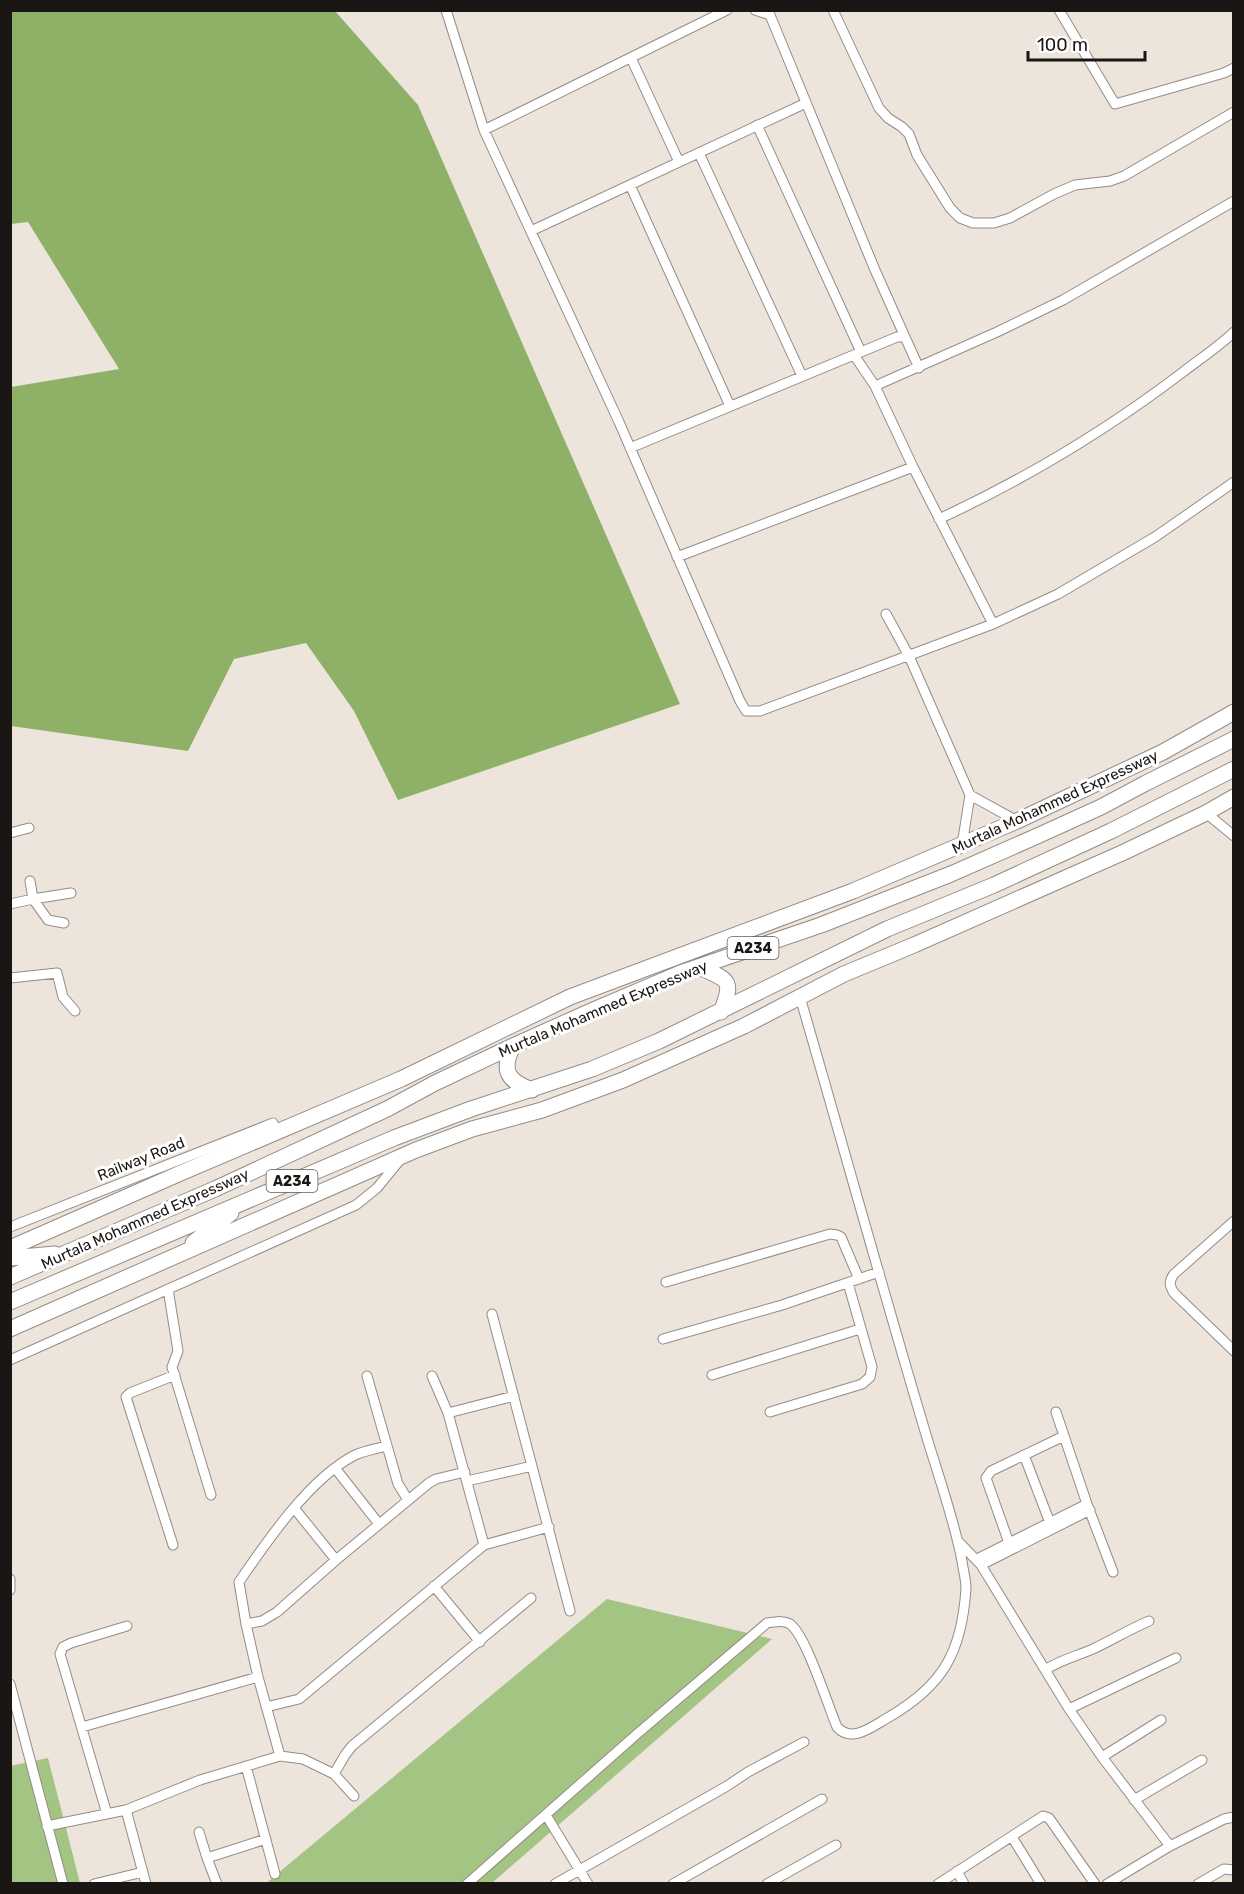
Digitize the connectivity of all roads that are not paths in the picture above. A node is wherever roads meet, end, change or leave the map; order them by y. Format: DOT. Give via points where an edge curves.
graph roads {
  1 [pos="446,10"];
  2 [pos="727,10"];
  3 [pos="755,10"];
  4 [pos="833,10"];
  5 [pos="1059,10"];
  6 [pos="630,58"];
  7 [pos="1233,68"];
  8 [pos="806,103"];
  9 [pos="1233,112"];
  10 [pos="758,125"];
  11 [pos="484,130"];
  12 [pos="699,153"];
  13 [pos="679,162"];
  14 [pos="630,185"];
  15 [pos="1233,201"];
  16 [pos="531,231"];
  17 [pos="1233,332"];
  18 [pos="905,337"];
  19 [pos="857,354"];
  20 [pos="920,368"];
  21 [pos="802,376"];
  22 [pos="875,386"];
  23 [pos="730,406"];
  24 [pos="630,448"];
  25 [pos="913,467"];
  26 [pos="1233,482"];
  27 [pos="939,519"];
  28 [pos="678,557"];
  29 [pos="886,614"];
  30 [pos="993,624"];
  31 [pos="909,656"];
  32 [pos="1233,712"];
  33 [pos="1233,739"];
  34 [pos="1233,769"];
  35 [pos="970,795"];
  36 [pos="1233,797"];
  37 [pos="1206,813"];
  38 [pos="1017,821"];
  39 [pos="29,828"];
  40 [pos="10,833"];
  41 [pos="1233,836"];
  42 [pos="962,845"];
  43 [pos="30,881"];
  44 [pos="71,893"];
  45 [pos="33,899"];
  46 [pos="10,904"];
  47 [pos="64,923"];
  48 [pos="699,967"];
  49 [pos="10,978"];
  50 [pos="800,997"];
  51 [pos="75,1011"];
  52 [pos="721,1012"];
  53 [pos="513,1046"];
  54 [pos="532,1090"];
  55 [pos="427,1125"];
  56 [pos="277,1132"];
  57 [pos="404,1155"];
  58 [pos="249,1199"];
  59 [pos="1233,1221"];
  60 [pos="10,1227"];
  61 [pos="10,1248"];
  62 [pos="70,1253"];
  63 [pos="174,1257"];
  64 [pos="10,1258"];
  65 [pos="879,1272"];
  66 [pos="10,1277"];
  67 [pos="859,1279"];
  68 [pos="666,1282"];
  69 [pos="848,1283"];
  70 [pos="168,1289"];
  71 [pos="10,1302"];
  72 [pos="492,1314"];
  73 [pos="10,1329"];
  74 [pos="860,1329"];
  75 [pos="663,1339"];
  76 [pos="1233,1351"];
  77 [pos="10,1360"];
  78 [pos="712,1375"];
  79 [pos="175,1376"];
  80 [pos="367,1376"];
  81 [pos="432,1376"];
  82 [pos="514,1396"];
  83 [pos="770,1412"];
  84 [pos="1056,1412"];
  85 [pos="448,1413"];
  86 [pos="1064,1436"];
  87 [pos="386,1446"];
  88 [pos="1024,1455"];
  89 [pos="532,1466"];
  90 [pos="334,1468"];
  91 [pos="466,1476"];
  92 [pos="211,1495"];
  93 [pos="408,1500"];
  94 [pos="1088,1507"];
  95 [pos="294,1508"];
  96 [pos="1050,1523"];
  97 [pos="380,1524"];
  98 [pos="549,1527"];
  99 [pos="958,1540"];
  100 [pos="1009,1543"];
  101 [pos="173,1545"];
  102 [pos="484,1545"];
  103 [pos="336,1560"];
  104 [pos="979,1562"];
  105 [pos="1113,1572"];
  106 [pos="10,1579"];
  107 [pos="434,1587"];
  108 [pos="10,1590"];
  109 [pos="531,1598"];
  110 [pos="570,1611"];
  111 [pos="1149,1621"];
  112 [pos="246,1624"];
  113 [pos="127,1626"];
  114 [pos="480,1642"];
  115 [pos="1176,1658"];
  116 [pos="1045,1670"];
  117 [pos="258,1677"];
  118 [pos="10,1684"];
  119 [pos="266,1707"];
  120 [pos="1069,1709"];
  121 [pos="1161,1720"];
  122 [pos="82,1727"];
  123 [pos="804,1742"];
  124 [pos="280,1756"];
  125 [pos="1102,1757"];
  126 [pos="1202,1760"];
  127 [pos="246,1766"];
  128 [pos="334,1774"];
  129 [pos="354,1796"];
  130 [pos="822,1799"];
  131 [pos="1134,1800"];
  132 [pos="126,1810"];
  133 [pos="107,1814"];
  134 [pos="546,1815"];
  135 [pos="1233,1817"];
  136 [pos="47,1826"];
  137 [pos="199,1832"];
  138 [pos="1012,1837"];
  139 [pos="266,1839"];
  140 [pos="836,1845"];
  141 [pos="1170,1846"];
  142 [pos="207,1858"];
  143 [pos="1233,1870"];
  144 [pos="580,1871"];
  145 [pos="957,1871"];
  146 [pos="143,1872"];
  147 [pos="275,1874"];
  148 [pos="1108,1883"];
  149 [pos="63,1884"];
  150 [pos="94,1884"];
  151 [pos="146,1884"];
  152 [pos="217,1884"];
  153 [pos="467,1884"];
  154 [pos="555,1884"];
  155 [pos="588,1884"];
  156 [pos="673,1884"];
  157 [pos="767,1884"];
  158 [pos="938,1884"];
  159 [pos="964,1884"];
  160 [pos="1041,1884"];
  161 [pos="1095,1884"];
  162 [pos="1198,1884"];
  1 -- 11 [label="street"];
  2 -- 6 [label="street"];
  3 -- 8 [label="street" via="770,15"];
  4 -- 9 [label="street" via="879,108 909,134 917,155 950,207 960,218 973,223 994,223 1075,185 1124,176"];
  5 -- 7 [label="street" via="1114,104"];
  6 -- 11 [label="street"];
  6 -- 13 [label="street"];
  8 -- 10 [label="street"];
  8 -- 18 [label="street"];
  10 -- 12 [label="street"];
  10 -- 19 [label="street"];
  11 -- 16 [label="street"];
  12 -- 13 [label="street"];
  12 -- 21 [label="street"];
  13 -- 14 [label="street"];
  14 -- 16 [label="street"];
  14 -- 23 [label="street"];
  15 -- 20 [label="street" via="1063,300"];
  16 -- 24 [label="street"];
  17 -- 27 [label="street" via="1144,402 1057,458"];
  18 -- 19 [label="street"];
  18 -- 20 [label="street"];
  19 -- 21 [label="street"];
  19 -- 22 [label="street"];
  20 -- 22 [label="street"];
  21 -- 23 [label="street"];
  22 -- 25 [label="street"];
  23 -- 24 [label="street"];
  24 -- 28 [label="street"];
  25 -- 27 [label="street"];
  25 -- 28 [label="street"];
  26 -- 30 [label="street" via="1155,537 1058,594"];
  27 -- 30 [label="street"];
  28 -- 31 [label="street" via="746,711 760,711"];
  29 -- 31 [label="street"];
  30 -- 31 [label="street"];
  31 -- 35 [label="street"];
  32 -- 38 [label="highway, Murtala Mohammed Expressway" via="1153,757"];
  33 -- 48 [label="highway, Murtala Mohammed Expressway / A234" via="1101,807 951,873 821,925"];
  34 -- 52 [label="highway, Murtala Mohammed Expressway / A234" via="994,885 887,928"];
  35 -- 38 [label="street"];
  35 -- 42 [label="street"];
  36 -- 37 [label="highway"];
  37 -- 41 [label="street"];
  37 -- 50 [label="highway"];
  38 -- 42 [label="highway, Murtala Mohammed Expressway"];
  39 -- 40 [label="street"];
  42 -- 56 [label="highway, Murtala Mohammed Expressway" via="794,914 577,994 401,1079"];
  43 -- 45 [label="street"];
  44 -- 45 [label="street"];
  45 -- 46 [label="street"];
  45 -- 47 [label="street" via="48,920"];
  48 -- 52 [label="highway" via="727,982 729,992"];
  48 -- 53 [label="highway, Murtala Mohammed Expressway / A234"];
  49 -- 51 [label="street" via="57,973 63,997"];
  50 -- 57 [label="highway" via="623,1080"];
  50 -- 65 [label="street"];
  52 -- 54 [label="highway, Murtala Mohammed Expressway / A234" via="592,1069"];
  53 -- 54 [label="highway" via="506,1069 516,1084"];
  53 -- 62 [label="highway, Murtala Mohammed Expressway / A234" via="387,1109"];
  54 -- 55 [label="highway, Murtala Mohammed Expressway / A234"];
  55 -- 57 [label="highway"];
  55 -- 58 [label="highway, Murtala Mohammed Expressway / A234"];
  56 -- 60 [label="street, Railway Road" via="273,1123"];
  56 -- 61 [label="highway, Murtala Mohammed Expressway"];
  57 -- 63 [label="highway"];
  57 -- 70 [label="street" via="356,1205"];
  58 -- 63 [label="highway"];
  58 -- 71 [label="highway, Murtala Mohammed Expressway / A234"];
  59 -- 76 [label="street" via="1170,1280 1174,1293"];
  62 -- 64 [label="highway"];
  62 -- 66 [label="highway, Murtala Mohammed Expressway / A234"];
  63 -- 73 [label="highway"];
  65 -- 67 [label="street"];
  65 -- 99 [label="street"];
  67 -- 68 [label="street" via="841,1238 831,1234"];
  67 -- 69 [label="street"];
  69 -- 74 [label="street"];
  69 -- 75 [label="street"];
  70 -- 77 [label="street"];
  70 -- 79 [label="street" via="178,1351 172,1367"];
  72 -- 82 [label="street"];
  74 -- 78 [label="street"];
  74 -- 83 [label="street" via="872,1367 870,1377 862,1384"];
  79 -- 92 [label="street"];
  79 -- 101 [label="street" via="126,1397"];
  80 -- 87 [label="street"];
  81 -- 85 [label="street"];
  82 -- 85 [label="street"];
  82 -- 89 [label="street"];
  84 -- 86 [label="street"];
  85 -- 91 [label="street"];
  86 -- 88 [label="street"];
  86 -- 94 [label="street"];
  87 -- 90 [label="street" via="357,1454"];
  87 -- 93 [label="street" via="398,1484"];
  88 -- 96 [label="street"];
  88 -- 100 [label="street" via="991,1471 986,1478"];
  89 -- 91 [label="street"];
  89 -- 98 [label="street"];
  90 -- 95 [label="street"];
  90 -- 97 [label="street"];
  91 -- 93 [label="street" via="436,1479"];
  91 -- 102 [label="street"];
  93 -- 97 [label="street"];
  94 -- 96 [label="street"];
  94 -- 104 [label="street"];
  94 -- 105 [label="street"];
  95 -- 103 [label="street"];
  95 -- 112 [label="street" via="239,1582"];
  96 -- 100 [label="street"];
  97 -- 103 [label="street"];
  98 -- 102 [label="street"];
  98 -- 110 [label="street"];
  99 -- 104 [label="street"];
  99 -- 134 [label="street" via="966,1585 961,1629 946,1668 924,1693 899,1711 862,1732 843,1733 793,1626 783,1621 767,1623"];
  100 -- 104 [label="street"];
  102 -- 107 [label="street"];
  103 -- 112 [label="street" via="276,1612 262,1621"];
  104 -- 116 [label="street"];
  106 -- 108 [label="street"];
  107 -- 114 [label="street"];
  107 -- 119 [label="street" via="299,1699"];
  109 -- 114 [label="street"];
  111 -- 116 [label="street"];
  112 -- 117 [label="street"];
  113 -- 122 [label="street" via="63,1647 60,1654"];
  114 -- 128 [label="street" via="352,1746"];
  115 -- 120 [label="street"];
  116 -- 120 [label="street"];
  117 -- 119 [label="street"];
  117 -- 122 [label="street"];
  118 -- 136 [label="street"];
  119 -- 124 [label="street"];
  120 -- 125 [label="street"];
  121 -- 125 [label="street"];
  122 -- 133 [label="street"];
  123 -- 144 [label="street"];
  124 -- 127 [label="street"];
  124 -- 128 [label="street" via="303,1760"];
  125 -- 131 [label="street"];
  126 -- 131 [label="street"];
  127 -- 132 [label="street"];
  127 -- 139 [label="street"];
  128 -- 129 [label="street"];
  130 -- 156 [label="street"];
  131 -- 141 [label="street"];
  132 -- 133 [label="street"];
  132 -- 146 [label="street"];
  133 -- 136 [label="street"];
  134 -- 144 [label="street"];
  134 -- 153 [label="street"];
  135 -- 141 [label="street"];
  136 -- 149 [label="street"];
  137 -- 142 [label="street"];
  138 -- 145 [label="street"];
  138 -- 160 [label="street"];
  138 -- 161 [label="street" via="1043,1816 1049,1818"];
  139 -- 142 [label="street"];
  139 -- 147 [label="street"];
  140 -- 157 [label="street"];
  141 -- 148 [label="street"];
  142 -- 152 [label="street"];
  143 -- 162 [label="street" via="1224,1869"];
  144 -- 154 [label="street"];
  144 -- 155 [label="street"];
  145 -- 158 [label="street"];
  145 -- 159 [label="street"];
  146 -- 150 [label="street"];
  146 -- 151 [label="street"];
}
